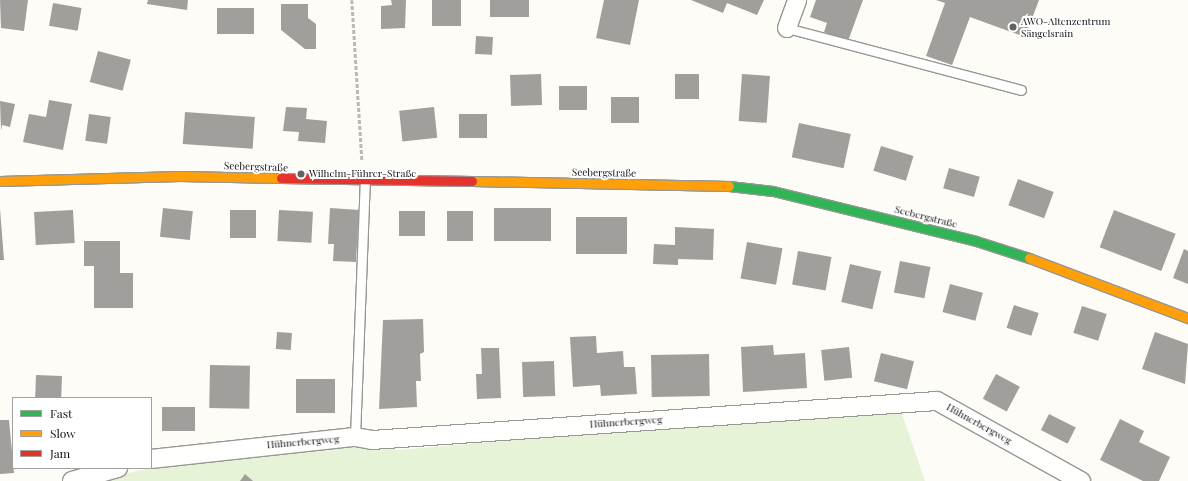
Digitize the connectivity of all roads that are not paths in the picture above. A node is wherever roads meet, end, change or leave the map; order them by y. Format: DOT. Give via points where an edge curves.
graph roads {
  1 [pos="797,0"];
  2 [pos="787,28"];
  3 [pos="1021,90"];
  4 [pos="0,181"];
  5 [pos="365,181"];
  6 [pos="1188,318"];
  7 [pos="355,437"];
  8 [pos="152,459"];
  9 [pos="114,469"];
  10 [pos="72,481"];
  11 [pos="1081,481"];
  1 -- 2 [label="street"];
  2 -- 3 [label="lane"];
  4 -- 5 [label="street, Seebergstraße" via="180,176"];
  5 -- 6 [label="street, Seebergstraße" via="731,186 773,191 976,241 1054,266"];
  5 -- 7 [label="lane"];
  7 -- 8 [label="street, Hühnerbergweg"];
  7 -- 11 [label="street, Hühnerbergweg" via="372,440 937,401"];
  9 -- 10 [label="street"];
}
